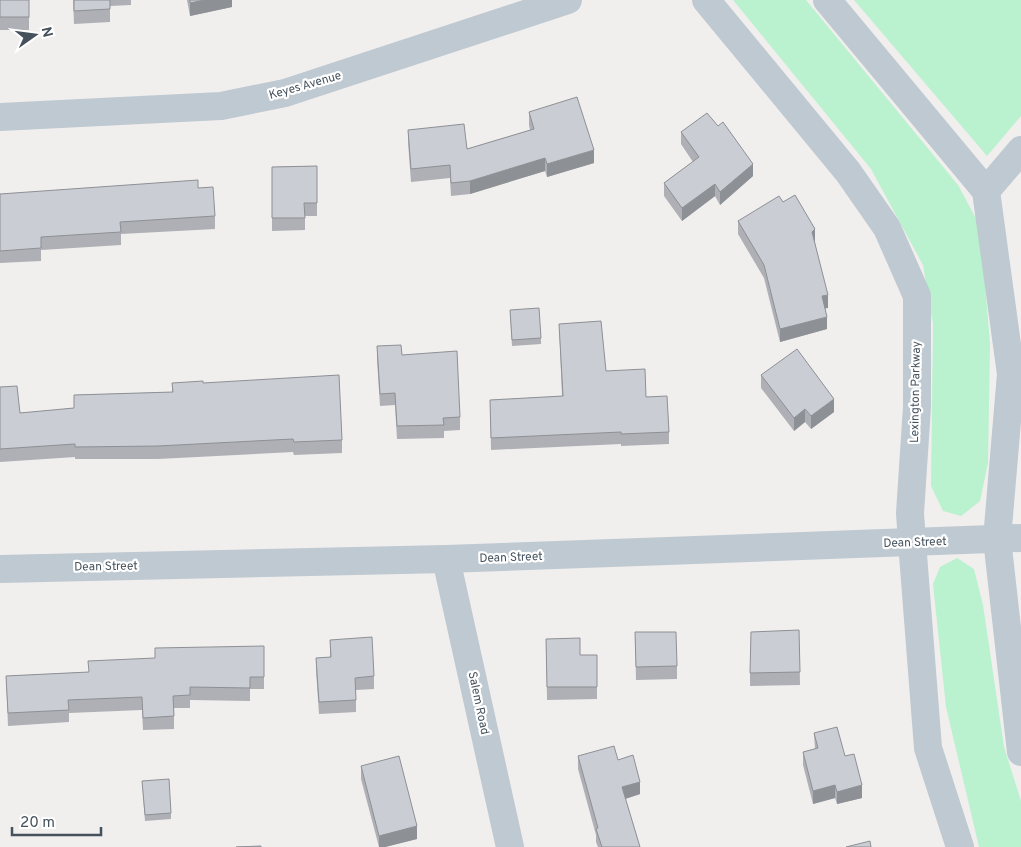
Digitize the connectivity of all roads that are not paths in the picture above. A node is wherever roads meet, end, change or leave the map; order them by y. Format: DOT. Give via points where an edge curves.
graph roads {
  1 [pos="568,0"];
  2 [pos="706,0"];
  3 [pos="827,0"];
  4 [pos="0,117"];
  5 [pos="1021,150"];
  6 [pos="986,191"];
  7 [pos="1009,538"];
  8 [pos="912,542"];
  9 [pos="446,559"];
  10 [pos="0,568"];
  11 [pos="1021,752"];
  12 [pos="510,847"];
  13 [pos="960,847"];
  1 -- 4 [label="street, Keyes Avenue" via="285,93 221,106"];
  2 -- 8 [label="street, Lexington Parkway" via="848,172 887,228 917,296 917,407 910,513"];
  3 -- 6 [label="street"];
  5 -- 6 [label="street"];
  6 -- 7 [label="street" via="1011,374"];
  7 -- 8 [label="street, Dean Street"];
  7 -- 11 [label="street"];
  8 -- 9 [label="street, Dean Street"];
  8 -- 13 [label="street, Lexington Parkway" via="928,748"];
  9 -- 10 [label="street, Dean Street"];
  9 -- 12 [label="street, Salem Road"];
}
